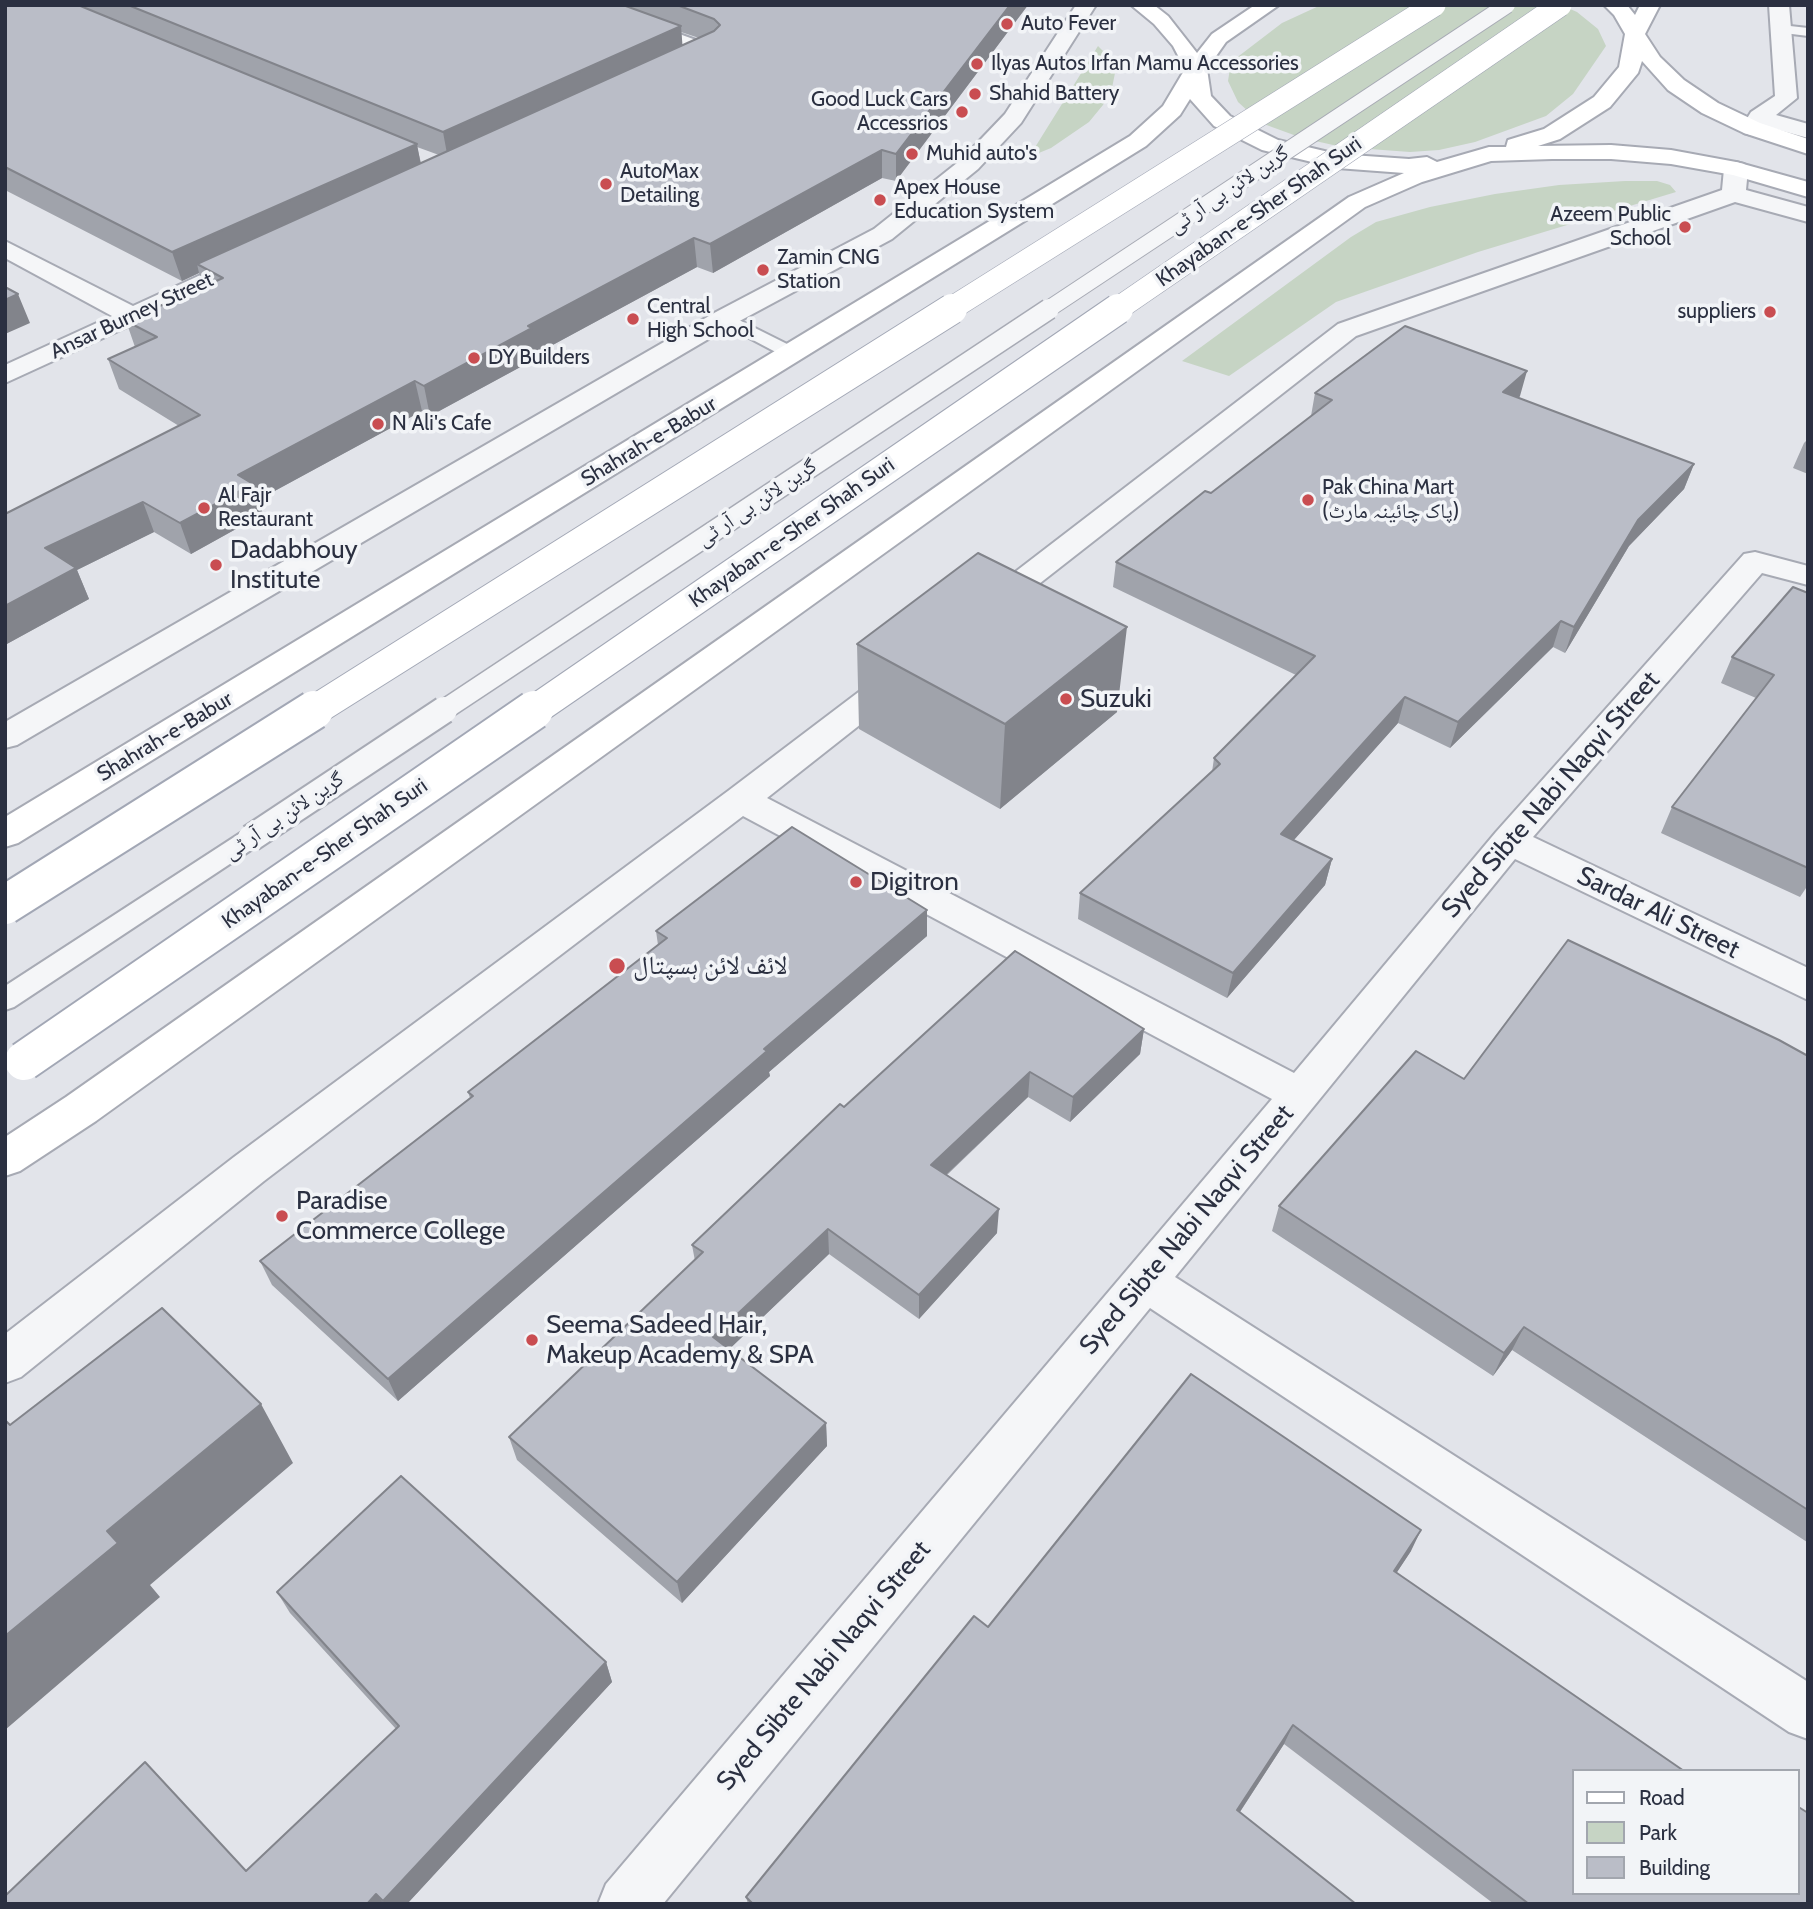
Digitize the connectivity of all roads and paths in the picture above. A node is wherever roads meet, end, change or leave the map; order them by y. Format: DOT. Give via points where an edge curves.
graph roads {
  1 [pos="580,5"];
  2 [pos="1086,5"];
  3 [pos="1141,5"];
  4 [pos="1269,5"];
  5 [pos="1434,5"];
  6 [pos="1507,5"];
  7 [pos="1560,5"];
  8 [pos="1614,5"];
  9 [pos="1650,5"];
  10 [pos="1779,5"];
  11 [pos="1781,29"];
  12 [pos="1808,32"];
  13 [pos="1635,34"];
  14 [pos="1196,69"];
  15 [pos="658,73"];
  16 [pos="1756,123"];
  17 [pos="1808,131"];
  18 [pos="1774,137"];
  19 [pos="1808,147"];
  20 [pos="1489,154"];
  21 [pos="1735,181"];
  22 [pos="1808,190"];
  23 [pos="1808,215"];
  24 [pos="5,248"];
  25 [pos="271,252"];
  26 [pos="132,316"];
  27 [pos="725,318"];
  28 [pos="793,354"];
  29 [pos="5,374"];
  30 [pos="1808,576"];
  31 [pos="961,629"];
  32 [pos="928,655"];
  33 [pos="5,737"];
  34 [pos="741,800"];
  35 [pos="5,834"];
  36 [pos="251,838"];
  37 [pos="1509,841"];
  38 [pos="5,905"];
  39 [pos="1808,985"];
  40 [pos="5,1000"];
  41 [pos="24,1061"];
  42 [pos="1300,1096"];
  43 [pos="5,1159"];
  44 [pos="1145,1281"];
  45 [pos="5,1362"];
  46 [pos="1808,1713"];
  47 [pos="626,1904"];
  1 -- 15 [label="street" via="708,51"];
  2 -- 27 [label="street" via="1013,118 970,164 883,234"];
  3 -- 14 [label="main road" via="1182,44"];
  4 -- 14 [label="main road, Shahrah-e-Babur" via="1219,38"];
  5 -- 38 [label="main road, bridge"];
  6 -- 36 [label="lane, گرین لائن بی آر ٹی, bridge"];
  7 -- 41 [label="main road, Khayaban-e-Sher Shah Suri, bridge"];
  8 -- 13 [label="main road"];
  9 -- 13 [label="main road"];
  10 -- 11 [label="street"];
  11 -- 12 [label="lane"];
  11 -- 16 [label="street" via="1786,97"];
  13 -- 16 [label="main road" via="1652,61 1676,85 1710,108"];
  13 -- 20 [label="main road" via="1630,68 1602,102 1552,134"];
  14 -- 20 [label="main road" via="1200,98 1222,121 1270,145 1337,161 1409,166"];
  14 -- 28 [label="main road, Shahrah-e-Babur" via="1172,110 1138,141"];
  16 -- 17 [label="street"];
  16 -- 18 [label="main road"];
  18 -- 19 [label="main road"];
  18 -- 21 [label="main road"];
  20 -- 21 [label="main road" via="1611,152 1671,157"];
  20 -- 43 [label="main road" via="1414,177 1357,202"];
  21 -- 22 [label="main road"];
  21 -- 23 [label="street"];
  21 -- 31 [label="street" via="1347,330"];
  24 -- 26 [label="street"];
  25 -- 26 [label="street, Ansar Burney Street"];
  26 -- 29 [label="street, Ansar Burney Street"];
  27 -- 28 [label="lane"];
  27 -- 33 [label="street"];
  28 -- 35 [label="main road, Shahrah-e-Babur"];
  30 -- 37 [label="street, Syed Sibte Nabi Naqvi Street" via="1755,561"];
  32 -- 34 [label="street"];
  34 -- 42 [label="street"];
  34 -- 45 [label="street" via="249,1169"];
  36 -- 40 [label="lane, گرین لائن بی آر ٹی"];
  37 -- 39 [label="street, Sardar Ali Street"];
  37 -- 42 [label="street, Syed Sibte Nabi Naqvi Street"];
  42 -- 44 [label="street, Syed Sibte Nabi Naqvi Street"];
  44 -- 46 [label="street"];
  44 -- 47 [label="street, Syed Sibte Nabi Naqvi Street"];
}
